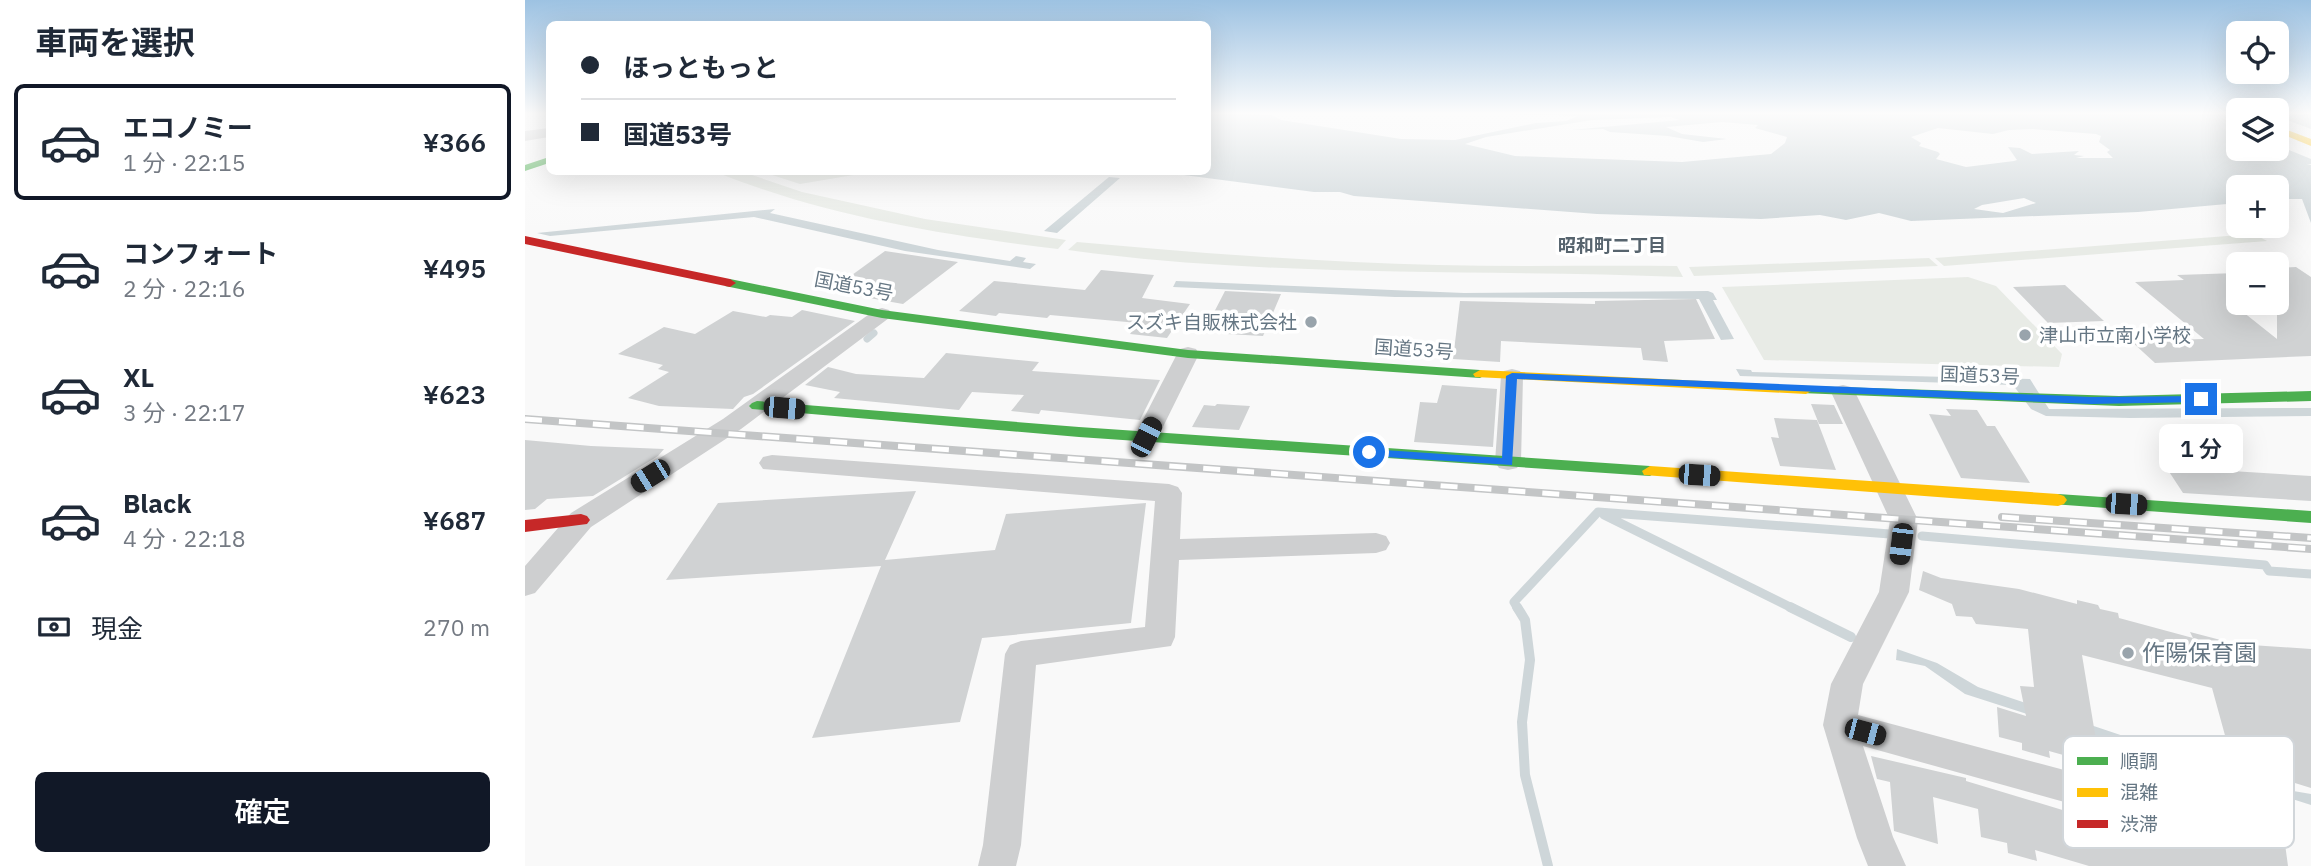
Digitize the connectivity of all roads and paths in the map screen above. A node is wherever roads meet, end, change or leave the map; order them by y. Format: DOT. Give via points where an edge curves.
graph roads {
  1 [pos="546,161"];
  2 [pos="525,168"];
  3 [pos="525,240"];
  4 [pos="882,314"];
  5 [pos="1188,354"];
  6 [pos="1512,376"];
  7 [pos="1843,392"];
  8 [pos="2311,396"];
  9 [pos="757,406"];
  10 [pos="1146,437"];
  11 [pos="1508,462"];
  12 [pos="772,463"];
  13 [pos="1889,488"];
  14 [pos="2311,517"];
  15 [pos="581,520"];
  16 [pos="525,526"];
  17 [pos="1376,543"];
  18 [pos="1165,550"];
  19 [pos="525,585"];
  20 [pos="1840,725"];
  21 [pos="2063,786"];
  22 [pos="997,866"];
  23 [pos="1887,866"];
  1 -- 2 [label="main road"];
  3 -- 4 [label="main road, 国道53号"];
  4 -- 5 [label="main road, 国道53号"];
  4 -- 9 [label="street"];
  5 -- 6 [label="main road, 国道53号"];
  5 -- 10 [label="street"];
  6 -- 7 [label="main road, 国道53号"];
  6 -- 11 [label="street"];
  7 -- 8 [label="main road, 国道53号" via="2119,401"];
  7 -- 13 [label="street"];
  9 -- 10 [label="main road"];
  9 -- 15 [label="street"];
  10 -- 11 [label="main road"];
  11 -- 13 [label="main road"];
  12 -- 18 [label="street" via="1169,493"];
  13 -- 14 [label="main road"];
  13 -- 20 [label="street" via="1904,520 1894,592 1847,684"];
  15 -- 16 [label="main road"];
  15 -- 19 [label="street"];
  17 -- 18 [label="street"];
  18 -- 22 [label="street" via="1160,637 1021,654"];
  20 -- 21 [label="street"];
  20 -- 23 [label="street"];
}
